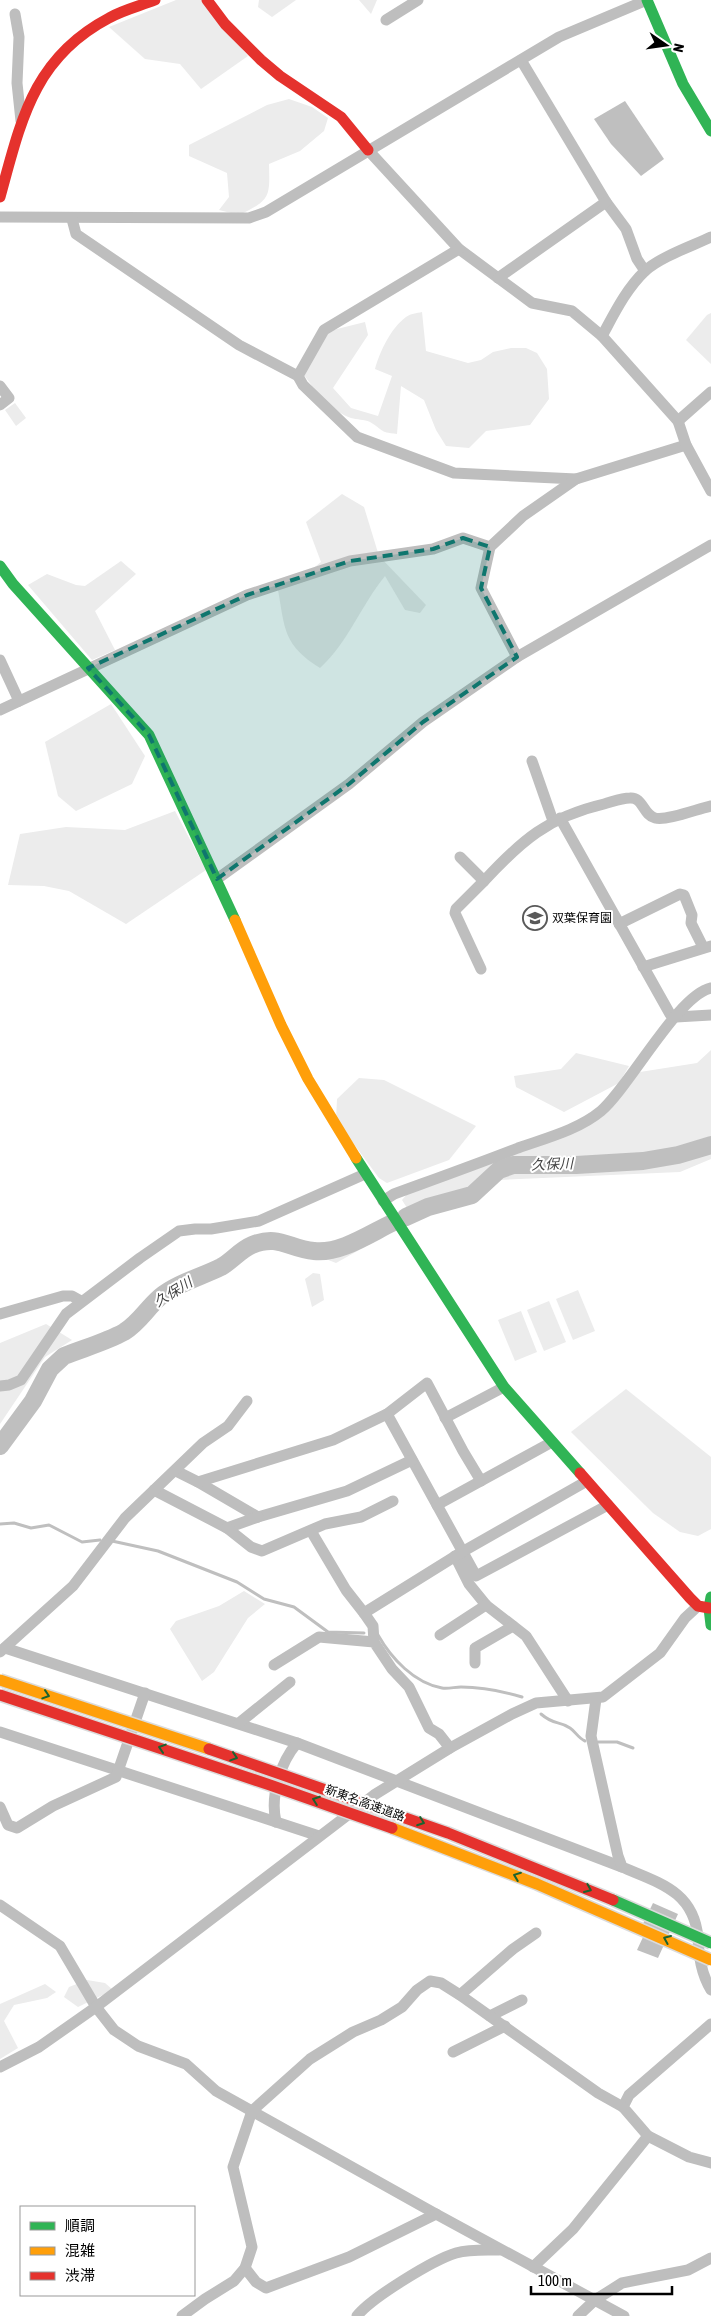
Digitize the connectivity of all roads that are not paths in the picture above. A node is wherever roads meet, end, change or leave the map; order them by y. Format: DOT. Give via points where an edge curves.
graph roads {
  1 [pos="155,0"];
  2 [pos="207,0"];
  3 [pos="418,0"];
  4 [pos="647,0"];
  5 [pos="15,14"];
  6 [pos="386,20"];
  7 [pos="521,60"];
  8 [pos="21,121"];
  9 [pos="711,131"];
  10 [pos="368,150"];
  11 [pos="0,198"];
  12 [pos="606,202"];
  13 [pos="0,217"];
  14 [pos="72,219"];
  15 [pos="711,237"];
  16 [pos="459,249"];
  17 [pos="645,271"];
  18 [pos="498,278"];
  19 [pos="602,336"];
  20 [pos="298,376"];
  21 [pos="0,386"];
  22 [pos="711,392"];
  23 [pos="0,405"];
  24 [pos="678,422"];
  25 [pos="686,445"];
  26 [pos="576,479"];
  27 [pos="711,491"];
  28 [pos="711,546"];
  29 [pos="490,547"];
  30 [pos="0,566"];
  31 [pos="517,657"];
  32 [pos="0,660"];
  33 [pos="88,668"];
  34 [pos="19,701"];
  35 [pos="0,710"];
  36 [pos="532,761"];
  37 [pos="711,806"];
  38 [pos="557,820"];
  39 [pos="460,857"];
  40 [pos="217,879"];
  41 [pos="484,882"];
  42 [pos="619,924"];
  43 [pos="707,946"];
  44 [pos="643,967"];
  45 [pos="481,969"];
  46 [pos="711,988"];
  47 [pos="711,1014"];
  48 [pos="676,1017"];
  49 [pos="365,1174"];
  50 [pos="383,1201"];
  51 [pos="81,1301"];
  52 [pos="0,1314"];
  53 [pos="0,1386"];
  54 [pos="504,1387"];
  55 [pos="247,1401"];
  56 [pos="387,1414"];
  57 [pos="445,1418"];
  58 [pos="552,1442"];
  59 [pos="412,1460"];
  60 [pos="176,1471"];
  61 [pos="481,1481"];
  62 [pos="587,1481"];
  63 [pos="198,1482"];
  64 [pos="154,1490"];
  65 [pos="393,1501"];
  66 [pos="437,1505"];
  67 [pos="608,1505"];
  68 [pos="258,1517"];
  69 [pos="227,1528"];
  70 [pos="311,1531"];
  71 [pos="459,1554"];
  72 [pos="706,1604"];
  73 [pos="486,1605"];
  74 [pos="364,1613"];
  75 [pos="711,1625"];
  76 [pos="513,1626"];
  77 [pos="440,1635"];
  78 [pos="374,1642"];
  79 [pos="2,1650"];
  80 [pos="475,1663"];
  81 [pos="274,1665"];
  82 [pos="0,1680"];
  83 [pos="290,1682"];
  84 [pos="145,1693"];
  85 [pos="0,1696"];
  86 [pos="596,1699"];
  87 [pos="568,1701"];
  88 [pos="240,1723"];
  89 [pos="0,1732"];
  90 [pos="298,1743"];
  91 [pos="450,1748"];
  92 [pos="120,1770"];
  93 [pos="397,1780"];
  94 [pos="0,1807"];
  95 [pos="276,1822"];
  96 [pos="319,1836"];
  97 [pos="622,1867"];
  98 [pos="0,1905"];
  99 [pos="536,1933"];
  100 [pos="711,1943"];
  101 [pos="711,1960"];
  102 [pos="711,1990"];
  103 [pos="460,1995"];
  104 [pos="522,2000"];
  105 [pos="96,2007"];
  106 [pos="490,2016"];
  107 [pos="711,2024"];
  108 [pos="505,2026"];
  109 [pos="453,2052"];
  110 [pos="0,2067"];
  111 [pos="623,2107"];
  112 [pos="252,2110"];
  113 [pos="648,2136"];
  114 [pos="711,2163"];
  115 [pos="436,2214"];
  116 [pos="501,2250"];
  117 [pos="711,2258"];
  118 [pos="533,2266"];
  119 [pos="245,2268"];
  120 [pos="595,2300"];
  121 [pos="182,2316"];
  122 [pos="357,2316"];
  123 [pos="578,2316"];
  124 [pos="624,2316"];
  1 -- 8 [label="main road" via="110,17 88,29 64,49 38,82"];
  2 -- 10 [label="main road" via="225,24 261,60 341,117"];
  3 -- 6 [label="street"];
  4 -- 7 [label="street" via="559,37"];
  4 -- 9 [label="main road" via="682,80"];
  5 -- 8 [label="street" via="19,37 16,83"];
  7 -- 10 [label="street"];
  7 -- 12 [label="street"];
  8 -- 11 [label="main road"];
  10 -- 14 [label="street" via="266,212 249,218"];
  10 -- 16 [label="street"];
  12 -- 17 [label="street" via="626,229"];
  12 -- 18 [label="street"];
  13 -- 14 [label="street"];
  14 -- 20 [label="street" via="76,234 239,346"];
  15 -- 17 [label="street"];
  16 -- 18 [label="street"];
  16 -- 20 [label="street" via="324,330"];
  17 -- 19 [label="street" via="622,300"];
  18 -- 19 [label="street" via="532,302 572,311"];
  19 -- 24 [label="street"];
  20 -- 26 [label="street" via="303,385 356,437 454,473"];
  21 -- 23 [label="street" via="9,398"];
  22 -- 24 [label="street"];
  24 -- 25 [label="street"];
  25 -- 26 [label="street"];
  25 -- 27 [label="street"];
  26 -- 29 [label="street" via="524,516"];
  28 -- 31 [label="street"];
  29 -- 31 [label="street" via="481,588"];
  29 -- 33 [label="street" via="464,538 433,549 350,561 247,595"];
  30 -- 33 [label="main road"];
  31 -- 40 [label="street" via="423,722 349,784"];
  32 -- 34 [label="street"];
  33 -- 34 [label="street"];
  33 -- 40 [label="main road" via="149,735"];
  34 -- 35 [label="street"];
  36 -- 38 [label="street"];
  37 -- 38 [label="street" via="658,819 648,815 639,801 630,797"];
  38 -- 41 [label="street" via="521,843"];
  38 -- 42 [label="street"];
  39 -- 41 [label="street"];
  40 -- 49 [label="main road" via="308,1079"];
  41 -- 45 [label="street" via="456,909"];
  42 -- 43 [label="street" via="680,894 684,895 692,915 691,923"];
  42 -- 44 [label="street"];
  43 -- 44 [label="street"];
  44 -- 48 [label="street" via="670,1014"];
  46 -- 48 [label="street" via="700,992"];
  47 -- 48 [label="street"];
  48 -- 50 [label="street" via="617,1096 599,1112 568,1130 394,1194"];
  49 -- 50 [label="main road"];
  49 -- 51 [label="street" via="259,1220 231,1227 180,1231"];
  50 -- 54 [label="main road"];
  51 -- 52 [label="street" via="63,1296"];
  51 -- 53 [label="street" via="66,1314 21,1380"];
  54 -- 57 [label="street"];
  54 -- 58 [label="main road"];
  55 -- 60 [label="street" via="228,1426 203,1443"];
  56 -- 57 [label="street" via="427,1383"];
  56 -- 59 [label="street"];
  56 -- 63 [label="street" via="333,1440"];
  57 -- 61 [label="street"];
  58 -- 61 [label="street"];
  58 -- 62 [label="main road"];
  59 -- 66 [label="street"];
  59 -- 68 [label="street" via="346,1492"];
  60 -- 63 [label="street"];
  60 -- 64 [label="street"];
  61 -- 66 [label="street"];
  62 -- 67 [label="main road"];
  62 -- 71 [label="street"];
  63 -- 68 [label="street"];
  64 -- 69 [label="street"];
  64 -- 79 [label="street" via="113,1531 72,1586"];
  65 -- 70 [label="street" via="361,1517 325,1524"];
  66 -- 71 [label="street"];
  67 -- 71 [label="street" via="476,1576"];
  67 -- 72 [label="main road"];
  68 -- 69 [label="street"];
  69 -- 70 [label="street" via="251,1547 262,1551"];
  70 -- 74 [label="street" via="346,1590"];
  71 -- 73 [label="street" via="468,1584"];
  71 -- 74 [label="street"];
  72 -- 75 [label="main road"];
  72 -- 86 [label="street" via="686,1618 660,1653"];
  73 -- 76 [label="street"];
  73 -- 77 [label="street"];
  74 -- 78 [label="street" via="373,1626"];
  76 -- 80 [label="street" via="475,1648"];
  76 -- 87 [label="street" via="526,1636"];
  78 -- 81 [label="street" via="319,1637"];
  78 -- 91 [label="street" via="409,1687 429,1728 439,1734"];
  79 -- 84 [label="street"];
  82 -- 100 [label="main road, 新東名高速道路, one-way, bridge" via="439,1828"];
  83 -- 88 [label="street"];
  84 -- 88 [label="street"];
  84 -- 92 [label="street"];
  101 -- 85 [label="main road, 新東名高速道路, one-way, bridge" via="545,1887 434,1843 299,1794"];
  86 -- 87 [label="street"];
  86 -- 97 [label="street" via="590,1736"];
  87 -- 91 [label="street" via="536,1703"];
  88 -- 90 [label="street"];
  89 -- 92 [label="street"];
  90 -- 93 [label="street"];
  90 -- 95 [label="street" via="288,1756 276,1790"];
  91 -- 93 [label="street"];
  92 -- 94 [label="street" via="116,1777 53,1806 17,1828 8,1825"];
  92 -- 95 [label="street"];
  93 -- 96 [label="street"];
  93 -- 97 [label="street"];
  95 -- 96 [label="street"];
  96 -- 105 [label="street"];
  97 -- 102 [label="street" via="669,1888 690,1909 697,1932 702,1973"];
  98 -- 105 [label="street" via="60,1946"];
  99 -- 103 [label="street" via="513,1948"];
  103 -- 106 [label="street"];
  103 -- 112 [label="street" via="441,1983 430,1981 402,2007 310,2059"];
  104 -- 106 [label="street"];
  105 -- 110 [label="street" via="39,2047"];
  105 -- 112 [label="street" via="114,2030 138,2046 186,2064 216,2090"];
  106 -- 108 [label="street"];
  107 -- 111 [label="street" via="642,2082"];
  108 -- 109 [label="street"];
  108 -- 111 [label="street" via="598,2093"];
  111 -- 113 [label="street"];
  112 -- 115 [label="street"];
  112 -- 119 [label="street" via="233,2167 252,2248"];
  113 -- 114 [label="street" via="689,2157"];
  113 -- 118 [label="street" via="573,2229"];
  115 -- 116 [label="street"];
  115 -- 119 [label="street" via="349,2257 266,2288 256,2282"];
  116 -- 118 [label="street"];
  116 -- 122 [label="street" via="456,2253 442,2259 380,2296"];
  117 -- 120 [label="street" via="688,2270 622,2283"];
  118 -- 120 [label="street"];
  119 -- 121 [label="street" via="234,2281"];
  120 -- 123 [label="street"];
  120 -- 124 [label="street"];
}
